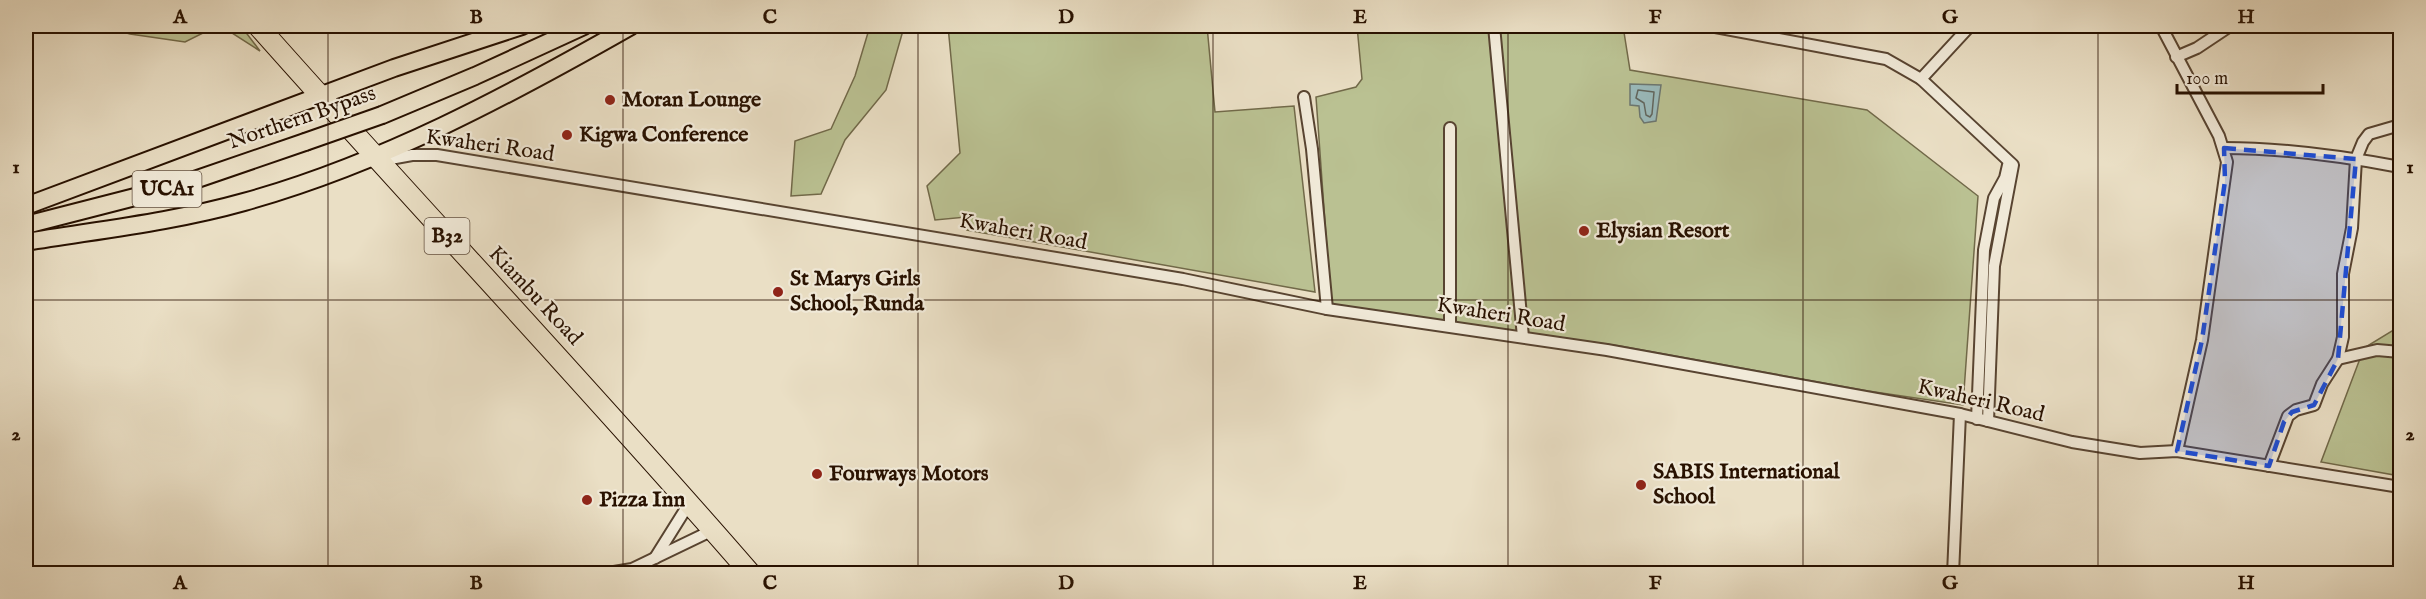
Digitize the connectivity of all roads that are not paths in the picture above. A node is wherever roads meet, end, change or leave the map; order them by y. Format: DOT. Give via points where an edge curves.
graph roads {
  1 [pos="258,26"];
  2 [pos="522,26"];
  3 [pos="584,26"];
  4 [pos="631,26"];
  5 [pos="1494,26"];
  6 [pos="1710,26"];
  7 [pos="1970,26"];
  8 [pos="2161,26"];
  9 [pos="2230,26"];
  10 [pos="2176,57"];
  11 [pos="1921,79"];
  12 [pos="320,96"];
  13 [pos="1304,97"];
  14 [pos="2400,126"];
  15 [pos="1450,128"];
  16 [pos="2224,148"];
  17 [pos="377,159"];
  18 [pos="2008,159"];
  19 [pos="2356,159"];
  20 [pos="2400,167"];
  21 [pos="26,206"];
  22 [pos="26,225"];
  23 [pos="26,242"];
  24 [pos="1984,250"];
  25 [pos="1996,251"];
  26 [pos="1327,309"];
  27 [pos="1450,326"];
  28 [pos="1523,337"];
  29 [pos="2400,352"];
  30 [pos="2338,359"];
  31 [pos="1960,414"];
  32 [pos="1982,420"];
  33 [pos="2177,451"];
  34 [pos="2269,466"];
  35 [pos="2400,487"];
  36 [pos="690,502"];
  37 [pos="713,530"];
  38 [pos="655,558"];
  39 [pos="602,573"];
  40 [pos="751,573"];
  41 [pos="1953,573"];
  1 -- 12 [label="highway, Kiambu Road / B32"];
  2 -- 12 [label="main road"];
  3 -- 22 [label="main road, Northern Bypass / UCA1, bridge" via="382,115 174,187"];
  4 -- 17 [label="main road"];
  5 -- 28 [label="street"];
  6 -- 11 [label="street" via="1886,59"];
  7 -- 11 [label="street"];
  8 -- 10 [label="street"];
  9 -- 10 [label="street"];
  10 -- 16 [label="street"];
  11 -- 18 [label="street"];
  12 -- 17 [label="highway, Kiambu Road / B32"];
  12 -- 21 [label="main road"];
  13 -- 26 [label="street"];
  14 -- 19 [label="street" via="2369,134"];
  15 -- 27 [label="street"];
  16 -- 19 [label="street" via="2270,148"];
  16 -- 33 [label="street" via="2225,181 2202,340"];
  17 -- 23 [label="main road" via="242,203 182,217"];
  17 -- 26 [label="street, Kwaheri Road" via="437,155 1171,277"];
  17 -- 36 [label="highway, Kiambu Road / B32"];
  18 -- 24 [label="street" via="2005,178 1994,198"];
  18 -- 25 [label="street" via="2013,165 2012,180 2004,201"];
  19 -- 20 [label="street"];
  19 -- 30 [label="street" via="2352,228 2343,274 2343,337"];
  24 -- 25 [label="street"];
  24 -- 32 [label="street"];
  25 -- 32 [label="street"];
  26 -- 27 [label="street, Kwaheri Road"];
  27 -- 28 [label="street, Kwaheri Road"];
  28 -- 31 [label="street, Kwaheri Road"];
  29 -- 30 [label="street" via="2377,350"];
  30 -- 34 [label="street" via="2314,405 2292,412 2284,422"];
  31 -- 32 [label="street, Kwaheri Road"];
  31 -- 41 [label="street"];
  32 -- 33 [label="street, Kwaheri Road" via="2139,453"];
  33 -- 34 [label="street, Kwaheri Road"];
  34 -- 35 [label="street, Kwaheri Road"];
  36 -- 37 [label="highway, Kiambu Road / B32"];
  36 -- 38 [label="street"];
  37 -- 38 [label="street"];
  37 -- 40 [label="highway, Kiambu Road / B32"];
  38 -- 39 [label="street" via="632,569"];
}
